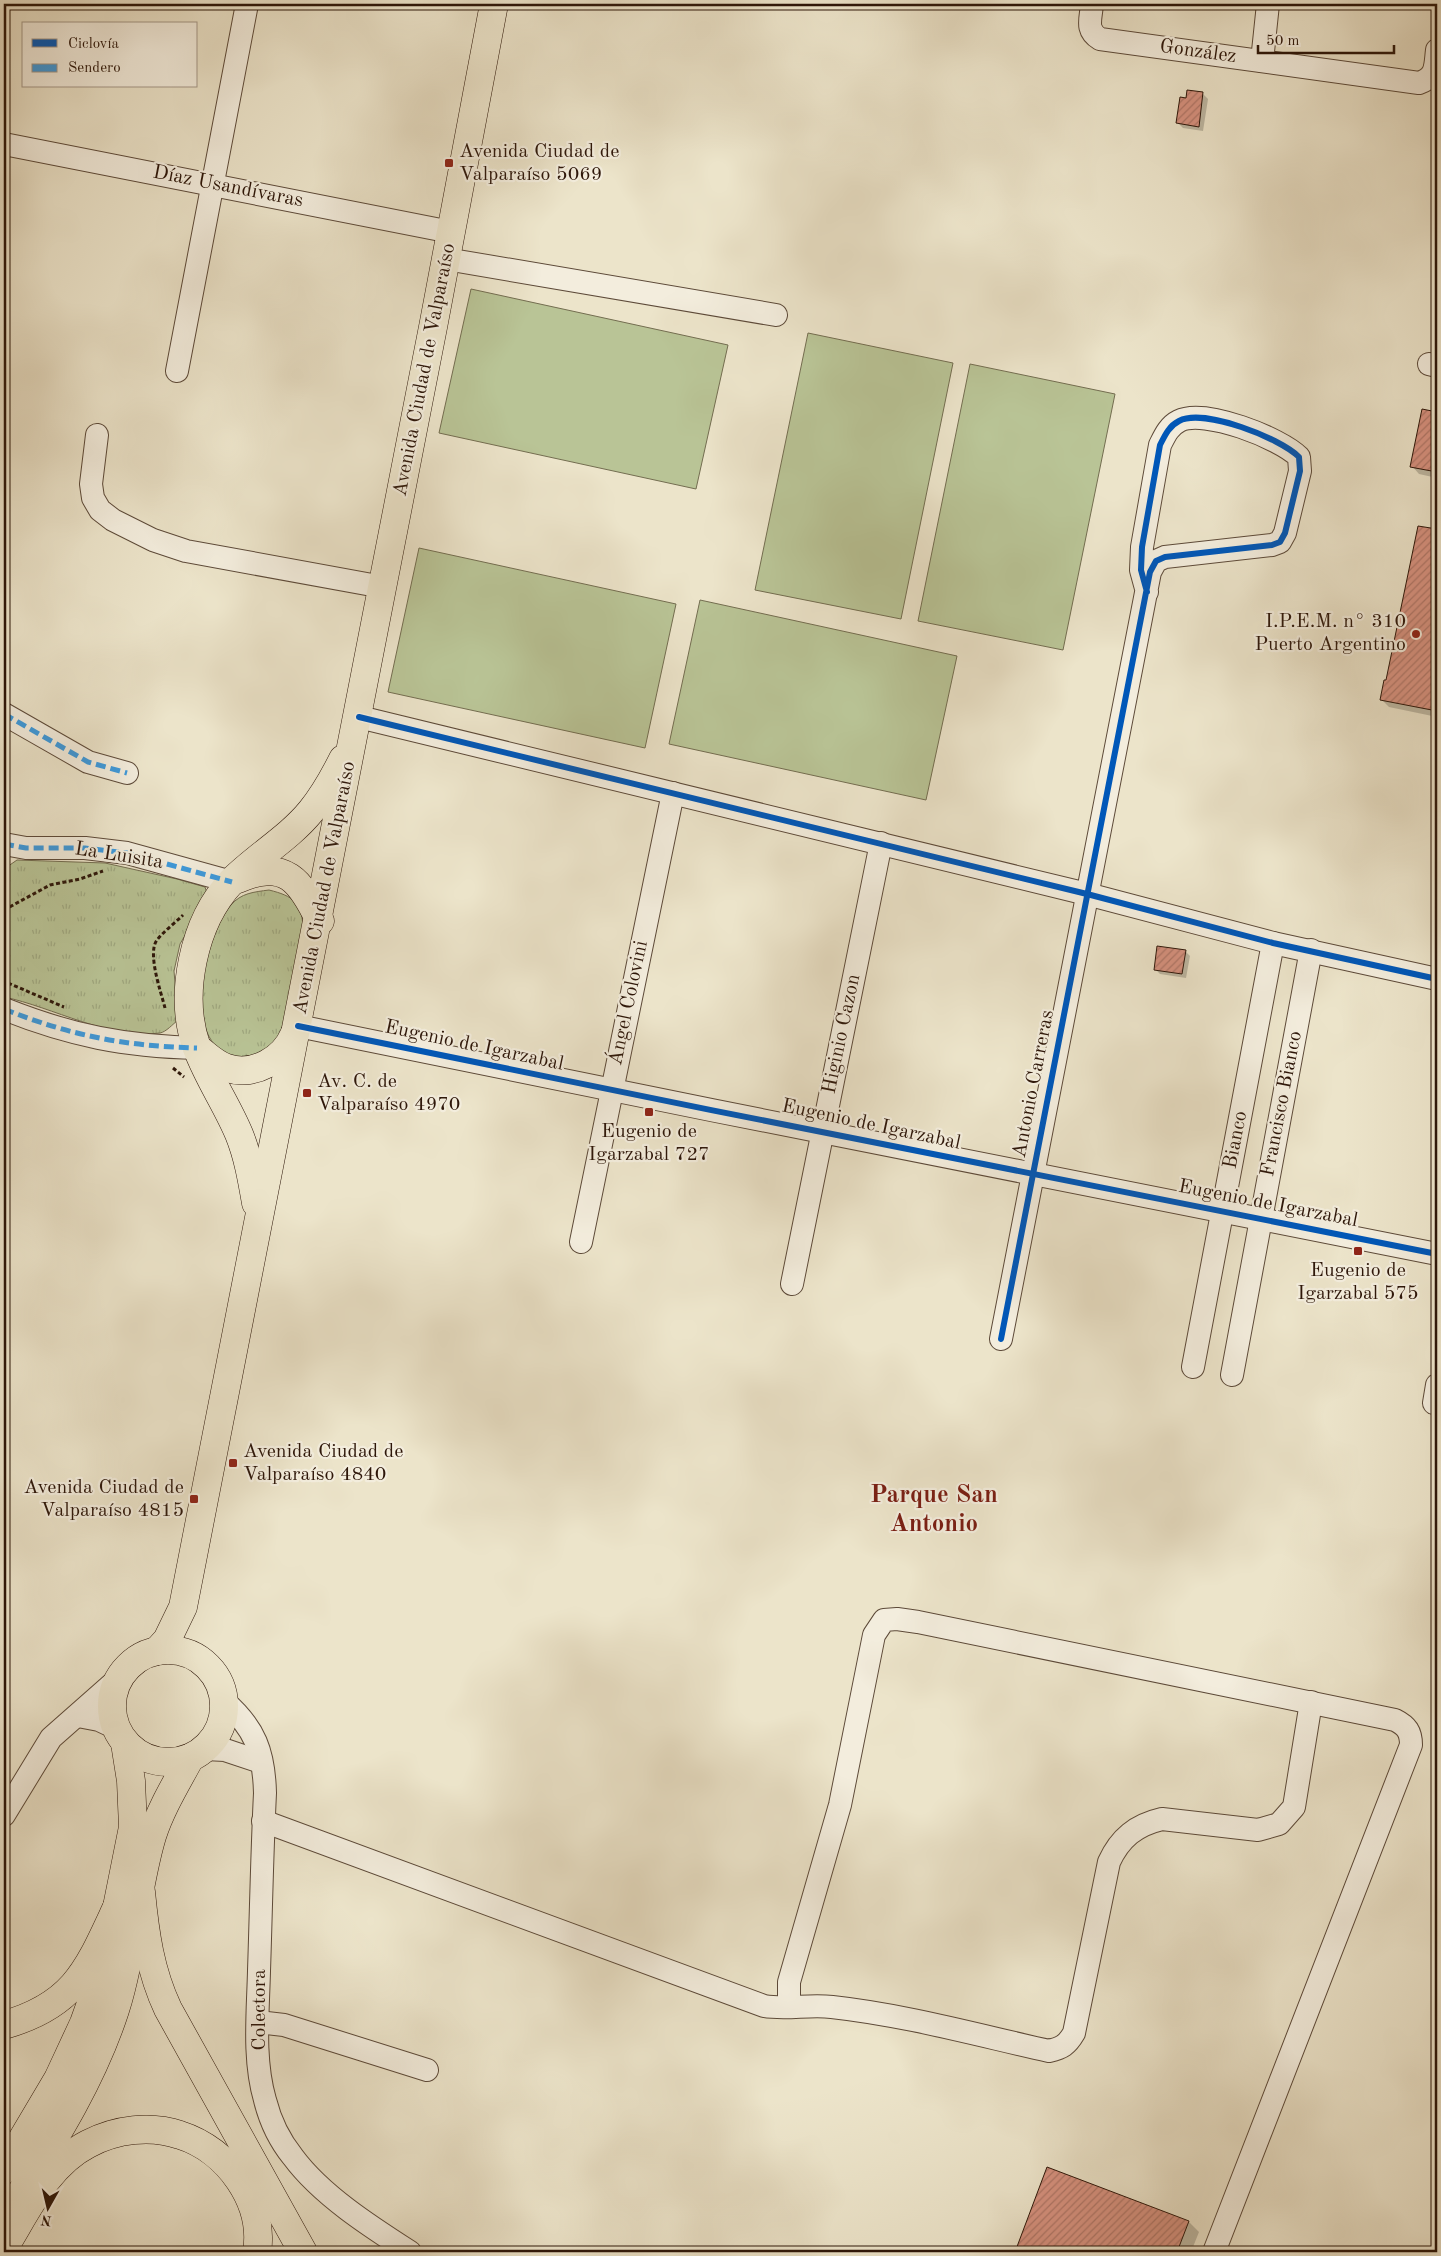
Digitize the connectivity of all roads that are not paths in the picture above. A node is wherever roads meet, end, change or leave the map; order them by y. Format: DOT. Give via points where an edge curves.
graph roads {
  1 [pos="247,4"];
  2 [pos="494,4"];
  3 [pos="1092,4"];
  4 [pos="1268,4"];
  5 [pos="1437,50"];
  6 [pos="1262,61"];
  7 [pos="4,144"];
  8 [pos="212,183"];
  9 [pos="452,232"];
  10 [pos="446,259"];
  11 [pos="776,315"];
  12 [pos="177,371"];
  13 [pos="97,435"];
  14 [pos="383,587"];
  15 [pos="1147,592"];
  16 [pos="4,714"];
  17 [pos="357,726"];
  18 [pos="127,773"];
  19 [pos="673,792"];
  20 [pos="4,844"];
  21 [pos="881,844"];
  22 [pos="232,882"];
  23 [pos="1087,894"];
  24 [pos="320,921"];
  25 [pos="1273,943"];
  26 [pos="1311,950"];
  27 [pos="1437,979"];
  28 [pos="4,1009"];
  29 [pos="298,1026"];
  30 [pos="197,1048"];
  31 [pos="611,1091"];
  32 [pos="822,1131"];
  33 [pos="1033,1176"];
  34 [pos="1222,1212"];
  35 [pos="259,1218"];
  36 [pos="1260,1219"];
  37 [pos="581,1242"];
  38 [pos="1437,1254"];
  39 [pos="792,1284"];
  40 [pos="1001,1339"];
  41 [pos="1193,1367"];
  42 [pos="1232,1375"];
  43 [pos="183,1607"];
  44 [pos="157,1651"];
  45 [pos="197,1658"];
  46 [pos="119,1678"];
  47 [pos="224,1701"];
  48 [pos="1311,1702"];
  49 [pos="78,1716"];
  50 [pos="121,1736"];
  51 [pos="197,1753"];
  52 [pos="261,1762"];
  53 [pos="4,1815"];
  54 [pos="264,1821"];
  55 [pos="141,1892"];
  56 [pos="117,1907"];
  57 [pos="789,2008"];
  58 [pos="258,2022"];
  59 [pos="4,2025"];
  60 [pos="427,2070"];
  61 [pos="4,2170"];
  62 [pos="4,2220"];
  63 [pos="4,2248"];
  64 [pos="257,2252"];
  65 [pos="303,2252"];
  66 [pos="410,2252"];
  67 [pos="1214,2252"];
  1 -- 8 [label="street"];
  2 -- 9 [label="main road, Avenida Ciudad de Valparaíso"];
  3 -- 6 [label="street, González" via="1090,29 1100,39"];
  4 -- 6 [label="street"];
  5 -- 6 [label="street, González" via="1435,73 1420,83"];
  7 -- 8 [label="street, Díaz Usandívaras"];
  8 -- 9 [label="street, Díaz Usandívaras"];
  8 -- 12 [label="street"];
  9 -- 10 [label="main road, Avenida Ciudad de Valparaíso"];
  10 -- 11 [label="street"];
  10 -- 14 [label="main road, Avenida Ciudad de Valparaíso"];
  13 -- 14 [label="street" via="91,484 93,498 100,510 114,520 153,540 186,551"];
  14 -- 17 [label="main road, Avenida Ciudad de Valparaíso"];
  15 -- 15 [label="street, Antonio Carreras" via="1141,570 1142,547 1160,445 1168,430 1180,421 1198,417 1219,419 1281,444 1299,457 1300,471 1280,542 1272,546 1165,557 1156,561 1150,572"];
  15 -- 23 [label="street, Antonio Carreras"];
  16 -- 18 [label="street" via="88,762"];
  17 -- 19 [label="street"];
  17 -- 22 [label="main road, Avenida Ciudad de Valparaíso" via="332,781 311,811"];
  17 -- 24 [label="main road, Avenida Ciudad de Valparaíso"];
  19 -- 21 [label="street"];
  19 -- 31 [label="street, Ángel Colovini"];
  20 -- 22 [label="street, La Luisita" via="125,853"];
  21 -- 23 [label="street"];
  21 -- 32 [label="street, Higinio Cazon"];
  22 -- 24 [label="main road" via="261,871 279,872 295,879"];
  22 -- 30 [label="main road, Avenida Ciudad de Valparaíso" via="204,927 192,963 188,992"];
  23 -- 25 [label="street"];
  23 -- 33 [label="street, Antonio Carreras"];
  24 -- 29 [label="main road, Avenida Ciudad de Valparaíso"];
  25 -- 26 [label="street"];
  25 -- 34 [label="street, Bianco"];
  26 -- 27 [label="street"];
  26 -- 36 [label="street, Francisco Bianco"];
  28 -- 30 [label="street" via="73,1033 113,1042"];
  29 -- 30 [label="main road" via="289,1048 271,1063 252,1068 226,1068"];
  29 -- 31 [label="street, Eugenio de Igarzabal"];
  29 -- 35 [label="main road, Avenida Ciudad de Valparaíso"];
  30 -- 35 [label="main road, Avenida Ciudad de Valparaíso" via="239,1135 250,1168"];
  31 -- 32 [label="street, Eugenio de Igarzabal"];
  31 -- 37 [label="street, Ángel Colovini"];
  32 -- 33 [label="street, Eugenio de Igarzabal"];
  32 -- 39 [label="street, Higinio Cazon"];
  33 -- 34 [label="street, Eugenio de Igarzabal"];
  33 -- 40 [label="street, Antonio Carreras"];
  34 -- 36 [label="street, Eugenio de Igarzabal"];
  34 -- 41 [label="street, Bianco"];
  35 -- 43 [label="main road, Avenida Ciudad de Valparaíso"];
  36 -- 38 [label="street, Eugenio de Igarzabal"];
  36 -- 42 [label="street, Francisco Bianco"];
  43 -- 44 [label="main road, Avenida Ciudad de Valparaíso" via="167,1640"];
  43 -- 45 [label="main road, Avenida Ciudad de Valparaíso" via="186,1629"];
  44 -- 45 [label="main road" via="171,1650"];
  44 -- 46 [label="main road" via="130,1664"];
  45 -- 47 [label="main road" via="215,1676"];
  46 -- 49 [label="street"];
  46 -- 50 [label="main road" via="113,1694 112,1711"];
  47 -- 51 [label="main road" via="223,1719 217,1735"];
  47 -- 52 [label="street, Colectora" via="243,1718 254,1735"];
  48 -- 57 [label="street" via="1294,1807 1279,1824 1258,1830 1162,1819 1129,1833 1116,1845 1109,1862 1074,2033 1060,2048 1049,2051 880,2013 830,2006"];
  48 -- 57 [label="street" via="918,1622 884,1620 874,1635 840,1805 789,1982"];
  48 -- 67 [label="street" via="1395,1720 1404,1724 1411,1734 1410,1745"];
  49 -- 50 [label="street" via="99,1720"];
  49 -- 53 [label="street" via="51,1738"];
  50 -- 51 [label="main road" via="138,1754 154,1761 172,1762"];
  50 -- 56 [label="main road" via="131,1781 133,1826"];
  51 -- 52 [label="street" via="225,1750"];
  51 -- 55 [label="main road" via="157,1822"];
  52 -- 54 [label="street, Colectora"];
  54 -- 57 [label="street" via="764,2006"];
  54 -- 58 [label="street, Colectora"];
  55 -- 62 [label="main road" via="126,1969 102,2045 75,2104"];
  55 -- 65 [label="main road" via="146,1944 158,1988"];
  56 -- 59 [label="main road" via="94,1956 69,1991 36,2013"];
  56 -- 61 [label="main road" via="98,1984 73,2050"];
  58 -- 60 [label="street" via="284,2024"];
  58 -- 66 [label="street, Colectora" via="265,2100 276,2131 292,2157 329,2194"];
  63 -- 64 [label="main road" via="37,2193 71,2155 108,2135 158,2130 201,2144 234,2172 253,2207"];
}
